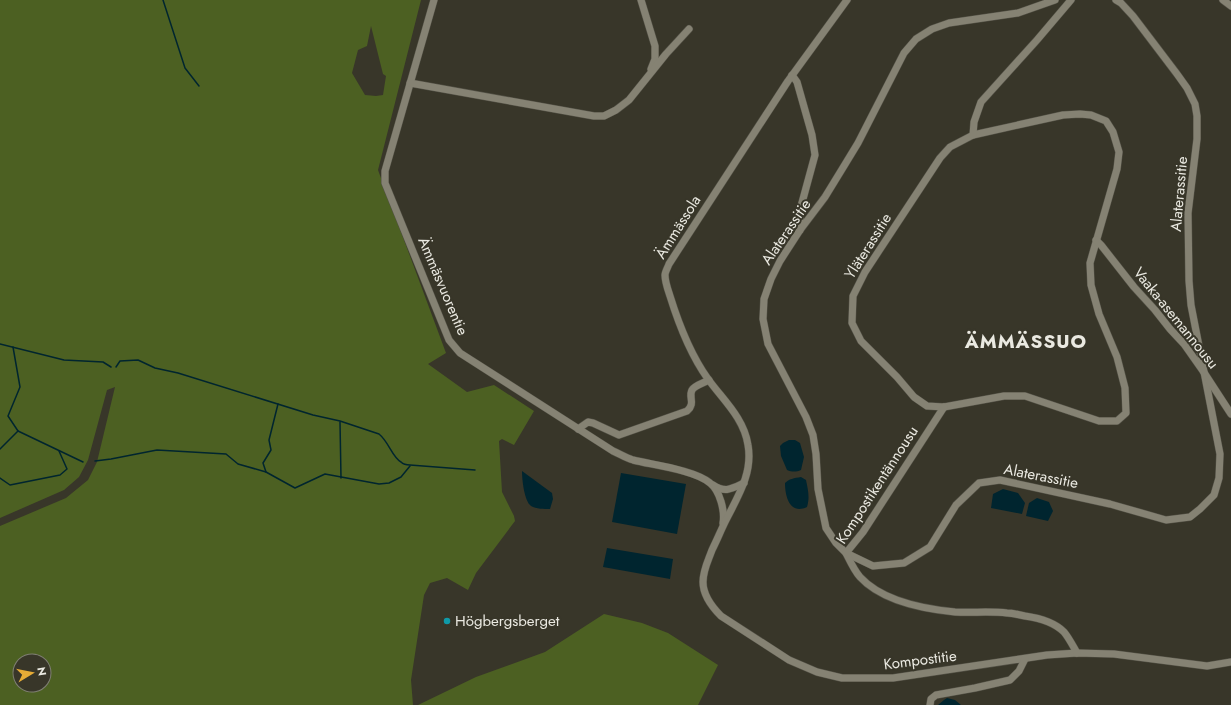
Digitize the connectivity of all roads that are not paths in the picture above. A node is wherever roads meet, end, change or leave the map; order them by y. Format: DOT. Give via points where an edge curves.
graph roads {
  1 [pos="434,0"];
  2 [pos="641,0"];
  3 [pos="847,0"];
  4 [pos="1055,0"];
  5 [pos="1071,0"];
  6 [pos="1116,0"];
  7 [pos="1223,0"];
  8 [pos="1231,6"];
  9 [pos="689,29"];
  10 [pos="649,75"];
  11 [pos="792,75"];
  12 [pos="410,83"];
  13 [pos="974,135"];
  14 [pos="800,230"];
  15 [pos="1096,240"];
  16 [pos="1203,371"];
  17 [pos="709,380"];
  18 [pos="944,407"];
  19 [pos="1231,414"];
  20 [pos="578,429"];
  21 [pos="744,483"];
  22 [pos="711,484"];
  23 [pos="721,530"];
  24 [pos="846,553"];
  25 [pos="1077,653"];
  26 [pos="1025,659"];
  27 [pos="1231,662"];
  28 [pos="930,705"];
  1 -- 12 [label="street, Ämmäsvuorentie"];
  2 -- 10 [label="street" via="655,46 655,59"];
  3 -- 11 [label="street, Ämmässola"];
  4 -- 14 [label="street, Alaterassitie" via="1018,14 950,23 932,29 916,39 904,53 858,143 825,197"];
  5 -- 13 [label="street" via="982,102 974,122"];
  6 -- 16 [label="street, Alaterassitie" via="1133,16 1187,88 1195,104 1197,138 1188,213 1189,281"];
  7 -- 8 [label="street"];
  9 -- 10 [label="street"];
  10 -- 12 [label="street" via="629,100 604,116"];
  11 -- 14 [label="street" via="797,82 815,155 800,210"];
  11 -- 17 [label="street, Ämmässola" via="669,264 665,275 675,314 695,359"];
  12 -- 20 [label="street, Ämmäsvuorentie" via="385,183 449,340 460,353"];
  13 -- 15 [label="street, Yläterassitie" via="1063,115 1091,115 1106,121 1113,132 1119,152 1117,169"];
  13 -- 18 [label="street, Yläterassitie" via="950,147 940,158 865,272 853,296 852,323 861,341 914,397 927,406"];
  14 -- 24 [label="street, Alaterassitie" via="771,279 764,299 763,319 768,344 813,435 818,489 826,528"];
  15 -- 16 [label="street, Vaaka-asemannousu" via="1184,344"];
  15 -- 18 [label="street, Yläterassitie" via="1090,263 1091,285 1099,314 1117,357 1125,388 1126,413 1117,422 1099,421 1025,396 1004,396"];
  16 -- 19 [label="street, Vaaka-asemannousu"];
  16 -- 24 [label="street, Alaterassitie" via="1220,454 1219,478 1214,495 1190,516 1166,520 1110,504 1000,480 979,483 956,505 930,547 904,563 873,566"];
  17 -- 20 [label="street" via="693,388 692,404 687,411 619,435 588,422"];
  17 -- 21 [label="street, Ämmässola" via="736,414 746,435 749,456"];
  18 -- 24 [label="street, Kompostikentännousu" via="867,526"];
  20 -- 22 [label="street, Ämmäsvuorentie" via="631,459 693,474"];
  21 -- 22 [label="street, Ämmäsvuorentie" via="724,490"];
  21 -- 23 [label="street, Ämmässola"];
  22 -- 23 [label="street" via="724,517"];
  23 -- 26 [label="street, Kompostitie" via="705,567 703,583 706,596 721,616 789,660 818,672 842,678 892,678"];
  24 -- 25 [label="street, Kompostikentännousu" via="860,576 892,598 935,610 1008,613 1044,621 1064,632"];
  25 -- 26 [label="street, Kompostitie"];
  25 -- 27 [label="street, Kompostitie" via="1114,654 1207,666"];
  26 -- 28 [label="street" via="1010,680 936,695"];
}
